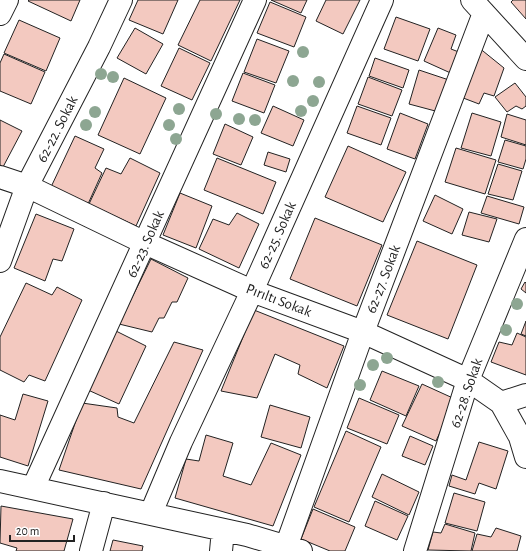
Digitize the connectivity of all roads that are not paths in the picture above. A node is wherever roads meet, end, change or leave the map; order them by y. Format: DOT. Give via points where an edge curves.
graph roads {
  1 [pos="7,0"];
  2 [pos="121,0"];
  3 [pos="255,0"];
  4 [pos="382,0"];
  5 [pos="478,6"];
  6 [pos="0,14"];
  7 [pos="526,58"];
  8 [pos="0,177"];
  9 [pos="27,186"];
  10 [pos="526,239"];
  11 [pos="145,243"];
  12 [pos="0,261"];
  13 [pos="252,291"];
  14 [pos="363,332"];
  15 [pos="468,380"];
  16 [pos="526,395"];
  17 [pos="501,403"];
  18 [pos="526,457"];
  19 [pos="0,480"];
  20 [pos="33,488"];
  21 [pos="104,503"];
  22 [pos="151,513"];
  23 [pos="222,530"];
  24 [pos="293,549"];
  25 [pos="91,551"];
  26 [pos="221,551"];
  27 [pos="415,551"];
  1 -- 6 [label="street"];
  2 -- 9 [label="street, 62-22. Sokak"];
  3 -- 11 [label="street, 62-23. Sokak"];
  4 -- 13 [label="street, 62-25. Sokak"];
  5 -- 7 [label="street"];
  5 -- 14 [label="street, 62-27. Sokak"];
  8 -- 9 [label="street, Pırıltı Sokak"];
  9 -- 11 [label="street, Pırıltı Sokak"];
  9 -- 12 [label="street, 62-22. Sokak"];
  10 -- 15 [label="street, 62-28. Sokak"];
  11 -- 13 [label="street, Pırıltı Sokak"];
  11 -- 20 [label="street, 62-23. Sokak"];
  13 -- 14 [label="street, Pırıltı Sokak"];
  13 -- 22 [label="street, 62-25. Sokak" via="181,442"];
  14 -- 15 [label="street, Pırıltı Sokak"];
  14 -- 24 [label="street, 62-27. Sokak"];
  15 -- 17 [label="street, Pırıltı Sokak"];
  15 -- 27 [label="street, 62-28. Sokak"];
  16 -- 17 [label="street"];
  17 -- 18 [label="street, Pırıltı Sokak" via="520,438"];
  19 -- 20 [label="street"];
  20 -- 21 [label="street"];
  21 -- 22 [label="street"];
  21 -- 25 [label="street"];
  22 -- 23 [label="street"];
  23 -- 24 [label="street"];
  23 -- 26 [label="street"];
}
